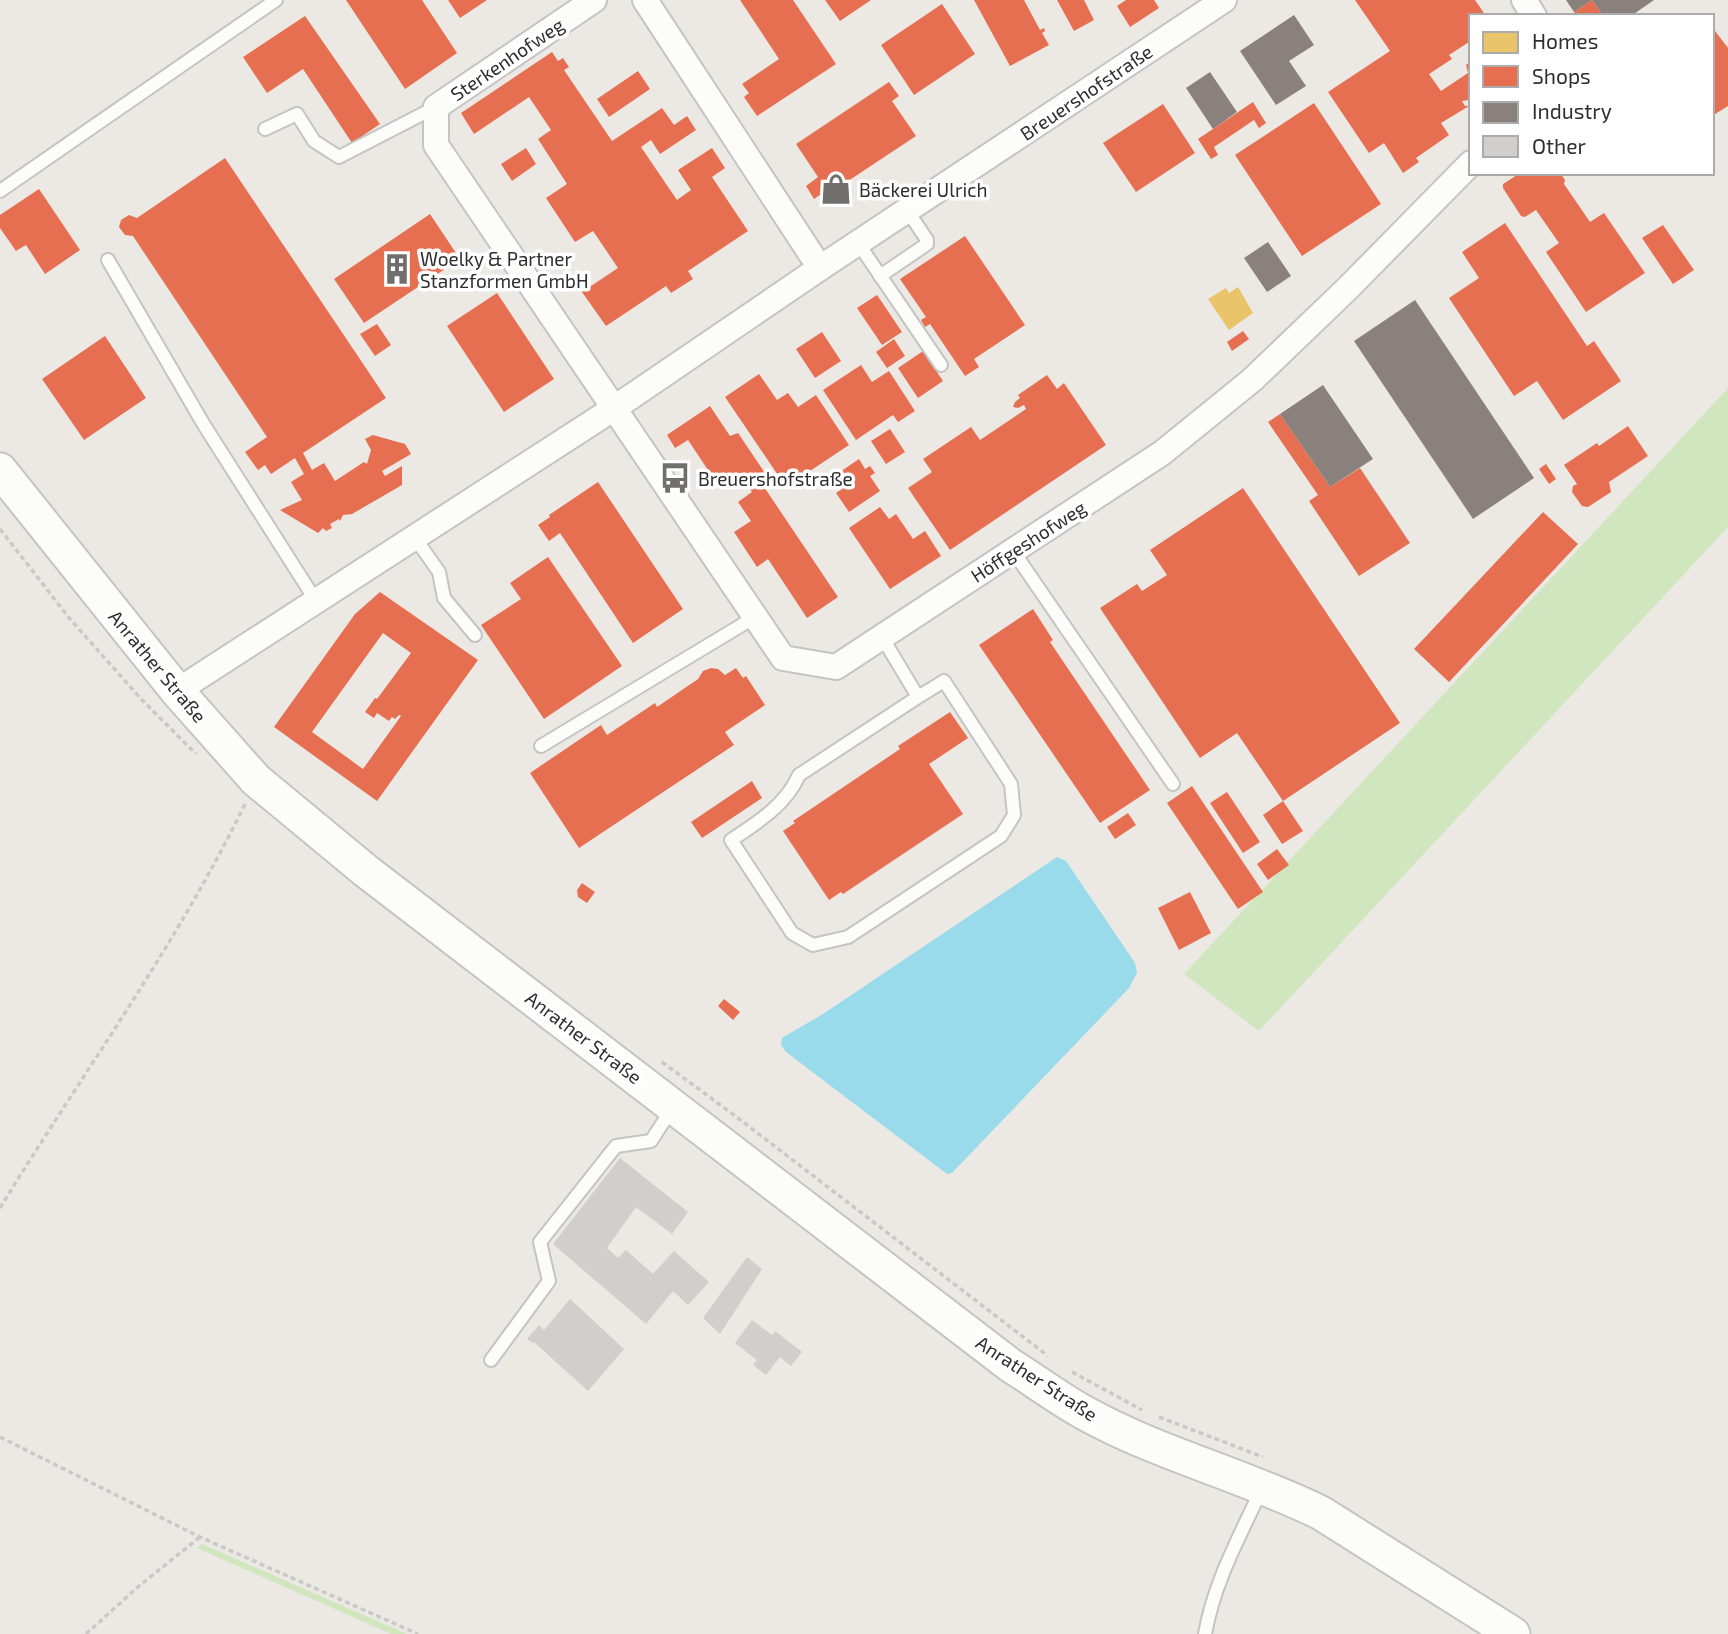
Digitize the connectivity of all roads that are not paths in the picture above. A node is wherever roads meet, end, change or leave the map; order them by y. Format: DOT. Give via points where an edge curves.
graph roads {
  1 [pos="276,0"];
  2 [pos="594,0"];
  3 [pos="645,0"];
  4 [pos="1224,0"];
  5 [pos="436,107"];
  6 [pos="265,130"];
  7 [pos="1469,165"];
  8 [pos="0,191"];
  9 [pos="907,211"];
  10 [pos="858,243"];
  11 [pos="108,260"];
  12 [pos="820,268"];
  13 [pos="880,276"];
  14 [pos="941,365"];
  15 [pos="613,409"];
  16 [pos="0,470"];
  17 [pos="415,538"];
  18 [pos="1013,551"];
  19 [pos="316,601"];
  20 [pos="755,617"];
  21 [pos="475,635"];
  22 [pos="882,637"];
  23 [pos="177,691"];
  24 [pos="918,697"];
  25 [pos="541,746"];
  26 [pos="1173,784"];
  27 [pos="674,1106"];
  28 [pos="491,1360"];
  29 [pos="1263,1472"];
  30 [pos="1205,1634"];
  31 [pos="1513,1634"];
  1 -- 8 [label="lane"];
  2 -- 5 [label="street, Sterkenhofweg"];
  3 -- 12 [label="street"];
  4 -- 9 [label="street, Breuershofstraße"];
  5 -- 6 [label="lane" via="339,157 314,141 297,114"];
  5 -- 15 [label="street, Sterkenhofweg" via="436,145"];
  7 -- 18 [label="street, Höffgeshofweg" via="1252,380 1162,453"];
  9 -- 10 [label="street, Breuershofstraße"];
  9 -- 13 [label="lane" via="927,244"];
  10 -- 12 [label="street, Breuershofstraße"];
  10 -- 13 [label="lane"];
  11 -- 19 [label="lane" via="204,425"];
  12 -- 15 [label="street, Breuershofstraße"];
  13 -- 14 [label="lane"];
  15 -- 17 [label="street, Breuershofstraße"];
  15 -- 20 [label="street, Höffgeshofweg"];
  16 -- 23 [label="main road, Anrather Straße"];
  17 -- 19 [label="street, Breuershofstraße"];
  17 -- 21 [label="lane" via="439,572 450,608"];
  18 -- 22 [label="street, Höffgeshofweg"];
  18 -- 26 [label="lane"];
  19 -- 23 [label="street, Breuershofstraße"];
  20 -- 22 [label="street, Höffgeshofweg" via="783,658 836,667"];
  20 -- 25 [label="lane"];
  22 -- 24 [label="lane"];
  23 -- 27 [label="main road, Anrather Straße" via="256,780 366,871"];
  24 -- 24 [label="lane" via="944,681 1011,784 1014,815 1001,836 848,937 813,945 792,933 731,840 792,792 800,775"];
  27 -- 28 [label="lane" via="651,1140 616,1146 540,1242 549,1281"];
  27 -- 29 [label="main road, Anrather Straße" via="1010,1365 1073,1405 1173,1454"];
  29 -- 30 [label="lane" via="1208,1615"];
  29 -- 31 [label="main road, Anrather Straße"];
}
